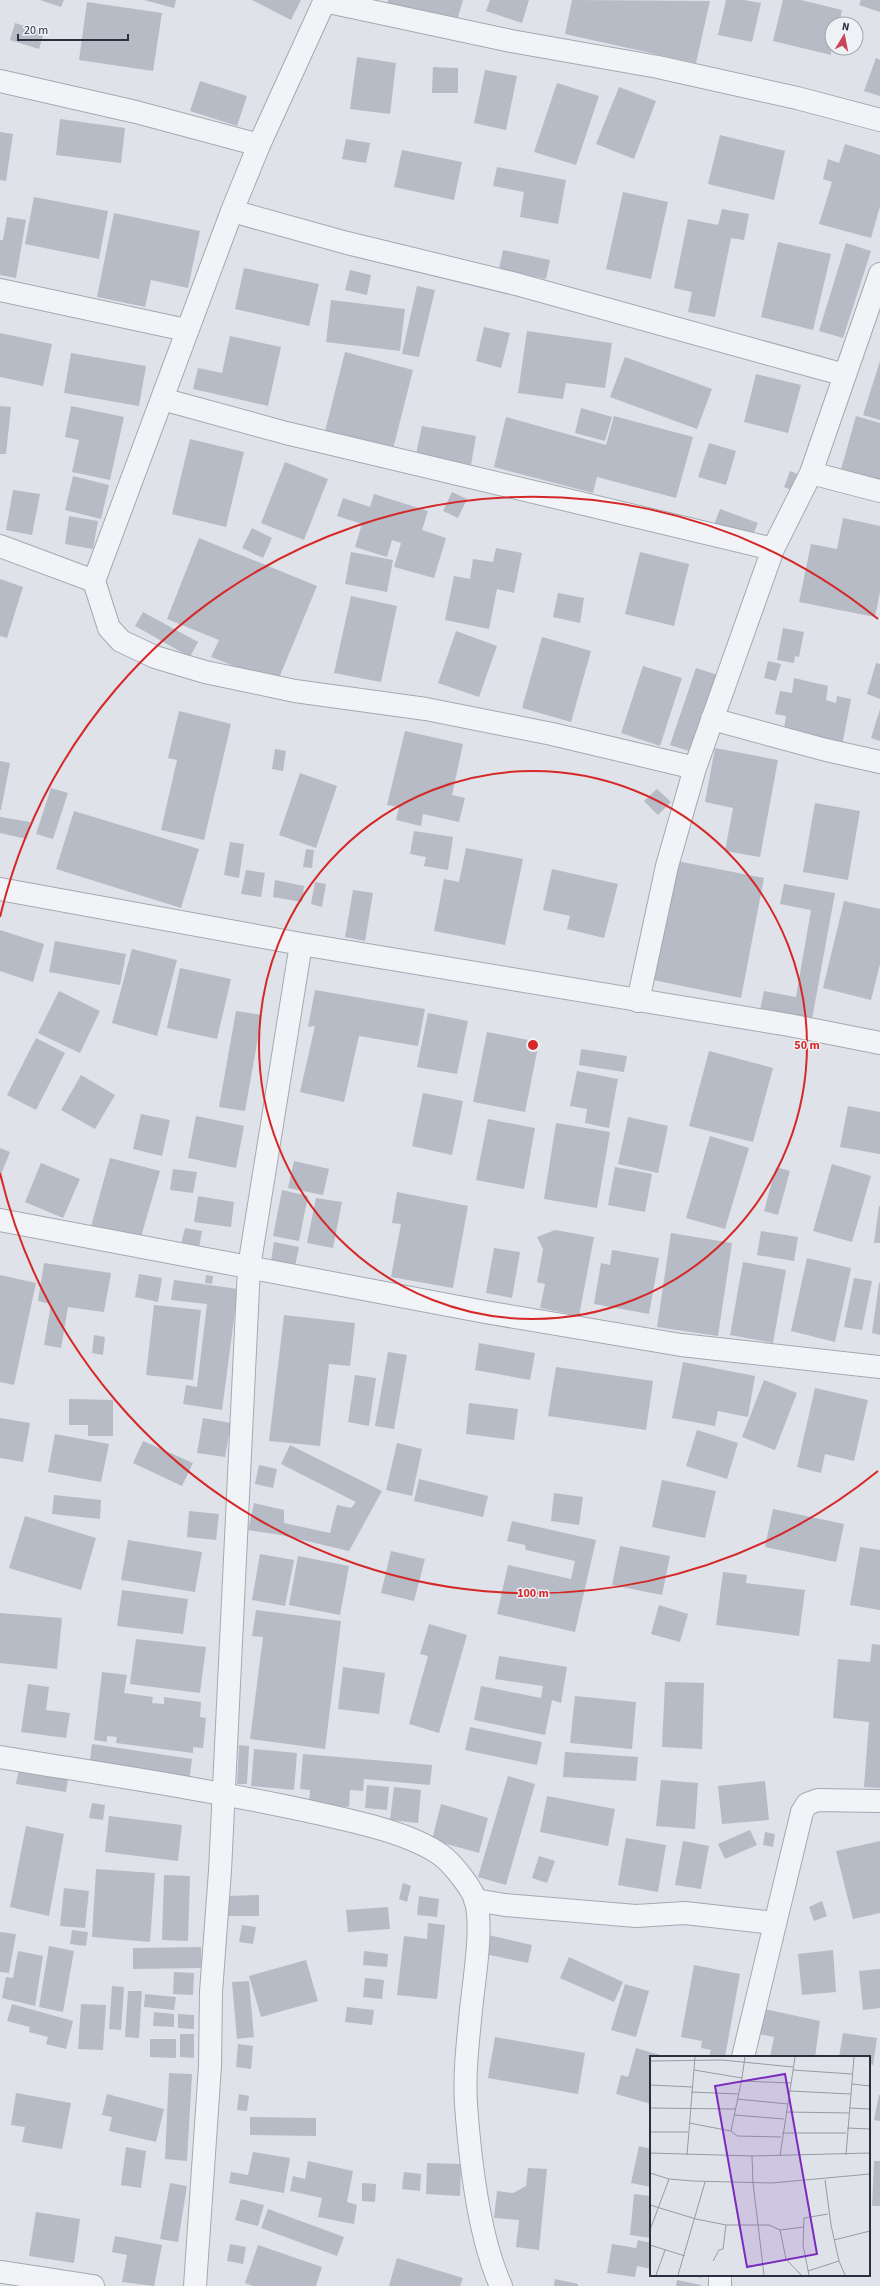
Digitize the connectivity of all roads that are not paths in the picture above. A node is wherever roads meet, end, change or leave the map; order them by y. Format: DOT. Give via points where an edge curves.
graph roads {
  1 [pos="324,0"];
  2 [pos="0,81"];
  3 [pos="880,120"];
  4 [pos="259,144"];
  5 [pos="232,210"];
  6 [pos="880,274"];
  7 [pos="0,290"];
  8 [pos="186,330"];
  9 [pos="845,375"];
  10 [pos="162,399"];
  11 [pos="811,473"];
  12 [pos="880,491"];
  13 [pos="0,546"];
  14 [pos="773,549"];
  15 [pos="94,581"];
  16 [pos="712,719"];
  17 [pos="880,762"];
  18 [pos="695,768"];
  19 [pos="0,889"];
  20 [pos="301,944"];
  21 [pos="638,1001"];
  22 [pos="880,1043"];
  23 [pos="0,1220"];
  24 [pos="249,1267"];
  25 [pos="880,1367"];
  26 [pos="0,1757"];
  27 [pos="222,1794"];
  28 [pos="880,1801"];
  29 [pos="475,1900"];
  30 [pos="774,1923"];
  31 [pos="743,2056"];
  32 [pos="2,2272"];
  33 [pos="93,2286"];
  34 [pos="195,2286"];
  35 [pos="501,2286"];
  1 -- 3 [label="street" via="511,41 658,66"];
  1 -- 4 [label="street"];
  2 -- 4 [label="street" via="136,112"];
  4 -- 5 [label="street"];
  5 -- 8 [label="street"];
  5 -- 9 [label="street" via="347,243 516,284"];
  6 -- 9 [label="street"];
  7 -- 8 [label="street"];
  8 -- 10 [label="street"];
  9 -- 11 [label="street"];
  10 -- 14 [label="street" via="286,433"];
  10 -- 15 [label="street"];
  11 -- 12 [label="street"];
  11 -- 14 [label="street"];
  13 -- 15 [label="street"];
  14 -- 16 [label="street"];
  15 -- 18 [label="street" via="109,628 121,641 155,657 205,672 295,691 434,710 552,734"];
  16 -- 17 [label="street"];
  16 -- 18 [label="street"];
  18 -- 21 [label="street" via="667,866"];
  19 -- 20 [label="street"];
  20 -- 21 [label="street"];
  20 -- 24 [label="street"];
  21 -- 22 [label="street" via="789,1025"];
  23 -- 24 [label="street"];
  24 -- 25 [label="street" via="485,1312 681,1345"];
  24 -- 27 [label="street"];
  26 -- 27 [label="street"];
  27 -- 29 [label="street" via="352,1821 408,1839 441,1855 461,1876"];
  27 -- 34 [label="street" via="220,1871 211,1992 210,2066"];
  28 -- 30 [label="street" via="818,1800 807,1804 802,1812"];
  29 -- 30 [label="street" via="505,1905 636,1916 684,1913"];
  29 -- 35 [label="street" via="478,1926 468,2042 466,2103 478,2205"];
  30 -- 31 [label="street"];
  32 -- 33 [label="street"];
}
